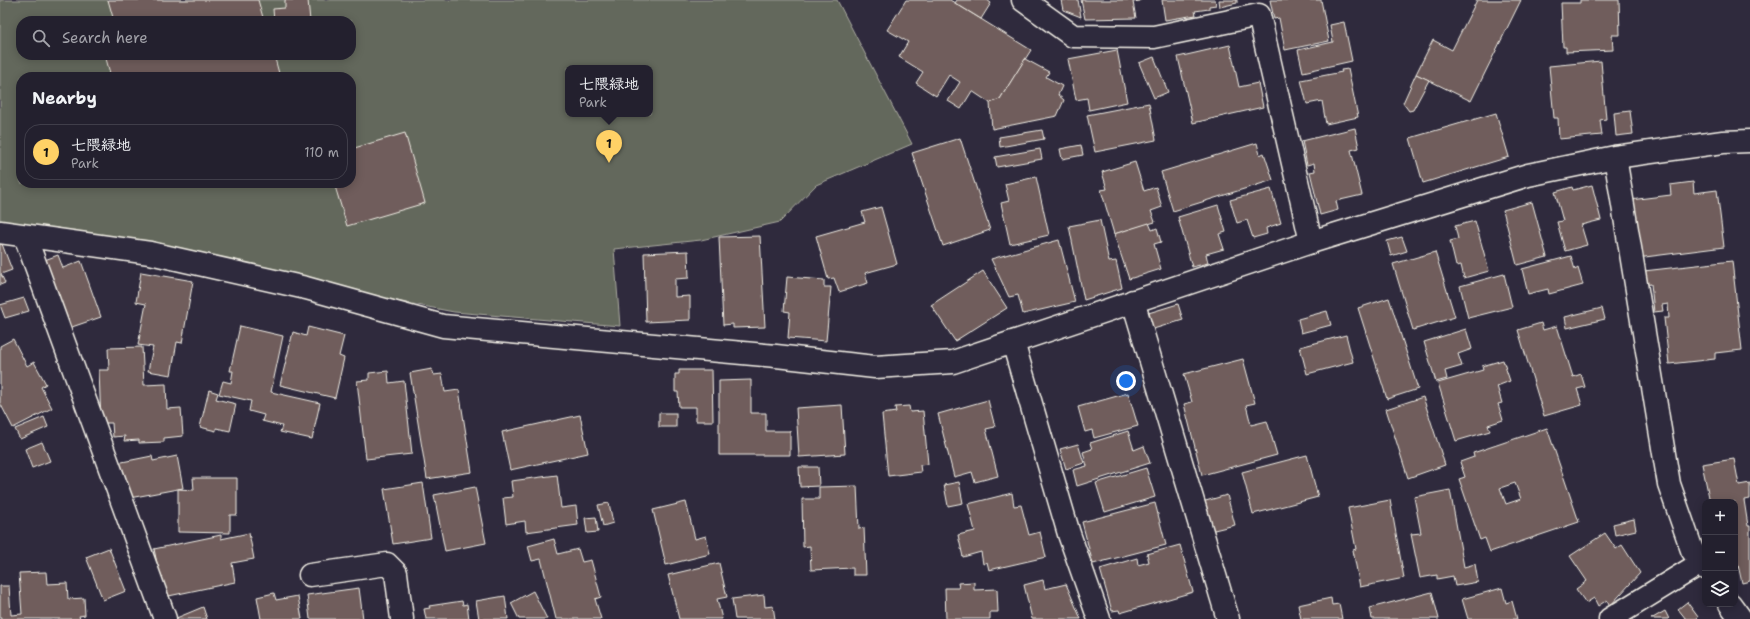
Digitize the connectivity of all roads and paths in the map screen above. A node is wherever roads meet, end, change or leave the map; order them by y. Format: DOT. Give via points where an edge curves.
graph roads {
  1 [pos="1024,0"];
  2 [pos="1750,141"];
  3 [pos="1615,157"];
  4 [pos="0,232"];
  5 [pos="25,236"];
  6 [pos="1311,242"];
  7 [pos="1133,300"];
  8 [pos="1013,342"];
  9 [pos="1702,565"];
  10 [pos="1702,567"];
  11 [pos="310,575"];
  12 [pos="1732,607"];
  13 [pos="165,619"];
  14 [pos="402,619"];
  15 [pos="1099,619"];
  16 [pos="1228,619"];
  17 [pos="1610,619"];
  18 [pos="1741,619"];
  1 -- 6 [label="street" via="1073,36 1154,37 1259,15"];
  2 -- 3 [label="street" via="1723,142"];
  3 -- 6 [label="street" via="1528,175"];
  3 -- 9 [label="street" via="1669,484 1692,550"];
  4 -- 5 [label="street"];
  5 -- 8 [label="street" via="150,253 306,288 443,326 874,367 953,362"];
  5 -- 13 [label="street"];
  6 -- 7 [label="street"];
  7 -- 8 [label="street"];
  7 -- 16 [label="street"];
  8 -- 15 [label="street" via="1069,534"];
  10 -- 17 [label="street"];
  11 -- 14 [label="street" via="387,564 396,573"];
  12 -- 18 [label="street"];
}
